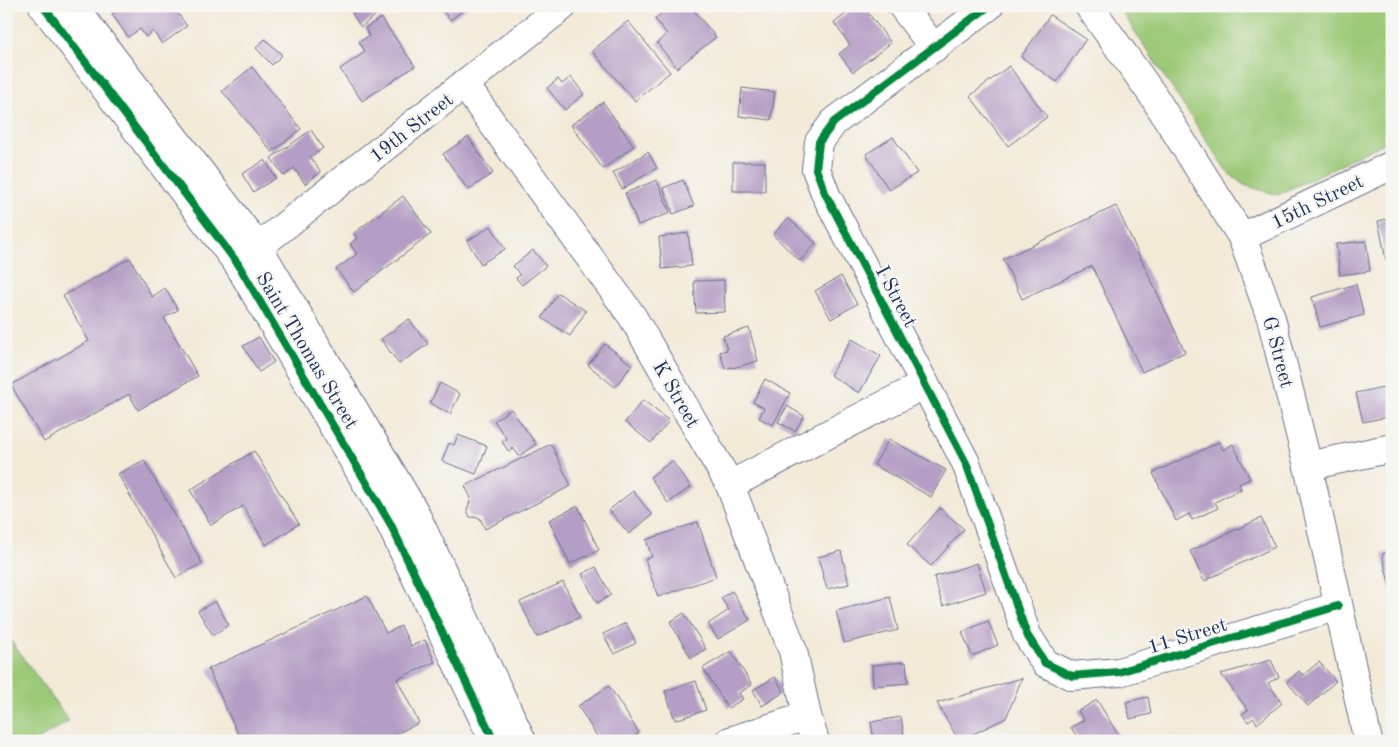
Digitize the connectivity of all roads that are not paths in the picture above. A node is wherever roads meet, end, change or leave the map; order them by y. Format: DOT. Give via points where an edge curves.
graph roads {
  1 [pos="43,6"];
  2 [pos="73,6"];
  3 [pos="563,6"];
  4 [pos="902,6"];
  5 [pos="989,6"];
  6 [pos="1089,6"];
  7 [pos="934,48"];
  8 [pos="464,84"];
  9 [pos="1392,165"];
  10 [pos="1242,237"];
  11 [pos="258,247"];
  12 [pos="305,352"];
  13 [pos="925,384"];
  14 [pos="1392,448"];
  15 [pos="1308,466"];
  16 [pos="730,485"];
  17 [pos="1338,606"];
  18 [pos="1045,663"];
  19 [pos="811,728"];
  20 [pos="494,741"];
  21 [pos="522,741"];
  22 [pos="730,741"];
  23 [pos="1368,741"];
  1 -- 12 [label="street, Saint Thomas Street"];
  2 -- 11 [label="street, Saint Thomas Street"];
  3 -- 8 [label="street, 19th Street"];
  4 -- 7 [label="street"];
  5 -- 7 [label="street, I Street"];
  6 -- 10 [label="street, G Street" via="1152,94"];
  7 -- 13 [label="street, I Street" via="834,122 818,142 816,169 826,195"];
  8 -- 11 [label="street, 19th Street"];
  8 -- 16 [label="street, K Street" via="632,316"];
  9 -- 10 [label="street, 15th Street"];
  10 -- 15 [label="street, G Street" via="1271,318"];
  11 -- 12 [label="street, Saint Thomas Street"];
  12 -- 20 [label="street, Saint Thomas Street"];
  12 -- 21 [label="street, Saint Thomas Street" via="414,511"];
  13 -- 16 [label="street"];
  13 -- 18 [label="street, I Street" via="966,463 1027,635"];
  14 -- 15 [label="street"];
  15 -- 17 [label="street, G Street"];
  16 -- 19 [label="street, K Street" via="793,652"];
  17 -- 18 [label="street, 11 Street" via="1119,672 1072,676"];
  17 -- 23 [label="street, G Street"];
  19 -- 22 [label="street"];
}
